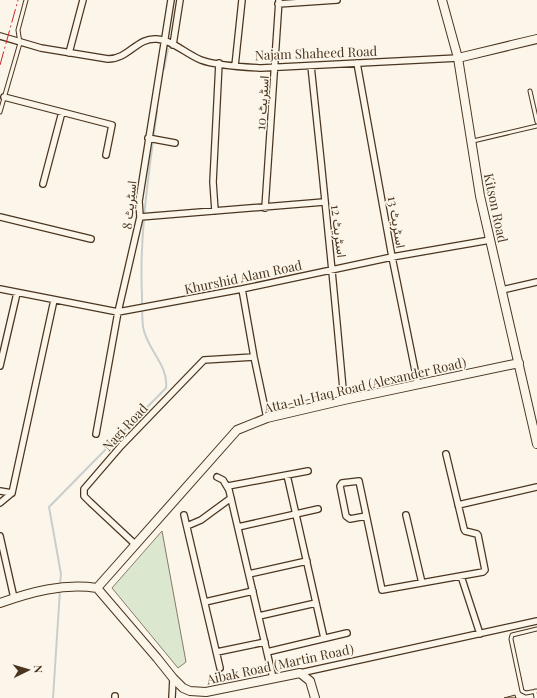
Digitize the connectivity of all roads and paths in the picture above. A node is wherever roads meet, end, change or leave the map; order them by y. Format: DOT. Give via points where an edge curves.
graph roads {
  1 [pos="26,0"];
  2 [pos="83,0"];
  3 [pos="171,0"];
  4 [pos="180,0"];
  5 [pos="242,0"];
  6 [pos="337,0"];
  7 [pos="442,0"];
  8 [pos="279,2"];
  9 [pos="0,36"];
  10 [pos="537,38"];
  11 [pos="164,40"];
  12 [pos="20,43"];
  13 [pos="173,45"];
  14 [pos="69,53"];
  15 [pos="458,58"];
  16 [pos="219,63"];
  17 [pos="357,64"];
  18 [pos="235,66"];
  19 [pos="311,66"];
  20 [pos="276,67"];
  21 [pos="530,91"];
  22 [pos="4,97"];
  23 [pos="0,112"];
  24 [pos="62,112"];
  25 [pos="537,122"];
  26 [pos="537,126"];
  27 [pos="149,138"];
  28 [pos="471,141"];
  29 [pos="175,143"];
  30 [pos="106,156"];
  31 [pos="43,184"];
  32 [pos="324,202"];
  33 [pos="265,208"];
  34 [pos="215,211"];
  35 [pos="0,217"];
  36 [pos="144,217"];
  37 [pos="91,239"];
  38 [pos="490,240"];
  39 [pos="392,257"];
  40 [pos="333,269"];
  41 [pos="537,282"];
  42 [pos="0,289"];
  43 [pos="242,289"];
  44 [pos="502,290"];
  45 [pos="17,293"];
  46 [pos="54,300"];
  47 [pos="118,312"];
  48 [pos="254,357"];
  49 [pos="519,363"];
  50 [pos="0,366"];
  51 [pos="418,385"];
  52 [pos="344,400"];
  53 [pos="267,418"];
  54 [pos="96,434"];
  55 [pos="537,444"];
  56 [pos="446,454"];
  57 [pos="308,471"];
  58 [pos="287,475"];
  59 [pos="217,476"];
  60 [pos="228,486"];
  61 [pos="537,487"];
  62 [pos="0,491"];
  63 [pos="12,493"];
  64 [pos="231,498"];
  65 [pos="0,503"];
  66 [pos="458,505"];
  67 [pos="318,508"];
  68 [pos="296,514"];
  69 [pos="184,515"];
  70 [pos="406,515"];
  71 [pos="366,516"];
  72 [pos="187,526"];
  73 [pos="238,527"];
  74 [pos="0,536"];
  75 [pos="136,545"];
  76 [pos="306,561"];
  77 [pos="249,574"];
  78 [pos="461,576"];
  79 [pos="422,583"];
  80 [pos="97,588"];
  81 [pos="253,591"];
  82 [pos="14,598"];
  83 [pos="205,602"];
  84 [pos="0,603"];
  85 [pos="316,603"];
  86 [pos="259,616"];
  87 [pos="537,621"];
  88 [pos="537,629"];
  89 [pos="347,633"];
  90 [pos="480,634"];
  91 [pos="324,638"];
  92 [pos="265,642"];
  93 [pos="217,652"];
  94 [pos="267,652"];
  95 [pos="220,668"];
  96 [pos="300,674"];
  97 [pos="173,678"];
  98 [pos="273,678"];
  99 [pos="536,691"];
  100 [pos="172,698"];
  101 [pos="315,698"];
  102 [pos="536,698"];
  1 -- 12 [label="lane" via="18,30"];
  2 -- 14 [label="street"];
  3 -- 11 [label="street, اسٹریٹ 8"];
  4 -- 13 [label="street"];
  5 -- 18 [label="street"];
  6 -- 8 [label="street"];
  7 -- 15 [label="street, Kitson Road"];
  8 -- 20 [label="street, اسٹریٹ 10"];
  9 -- 12 [label="street"];
  10 -- 15 [label="street"];
  11 -- 13 [label="street, Najam Shaheed Road"];
  11 -- 14 [label="street" via="146,39 128,53 115,59"];
  11 -- 27 [label="street, اسٹریٹ 8"];
  12 -- 14 [label="street"];
  12 -- 22 [label="lane"];
  13 -- 16 [label="street, Najam Shaheed Road" via="202,60"];
  15 -- 17 [label="street, Najam Shaheed Road"];
  15 -- 28 [label="street, Kitson Road"];
  16 -- 18 [label="street, Najam Shaheed Road"];
  16 -- 34 [label="street" via="213,182"];
  17 -- 19 [label="street, Najam Shaheed Road"];
  17 -- 39 [label="street, اسٹریٹ 13"];
  18 -- 20 [label="street, Najam Shaheed Road"];
  19 -- 20 [label="street, Najam Shaheed Road"];
  19 -- 32 [label="street, اسٹریٹ 12"];
  20 -- 33 [label="street, اسٹریٹ 10"];
  21 -- 25 [label="lane"];
  22 -- 23 [label="lane"];
  22 -- 24 [label="street"];
  24 -- 30 [label="street" via="112,125"];
  24 -- 31 [label="street"];
  26 -- 28 [label="lane"];
  27 -- 29 [label="street"];
  27 -- 36 [label="street, اسٹریٹ 8" via="139,201"];
  28 -- 38 [label="street, Kitson Road"];
  32 -- 33 [label="street"];
  32 -- 40 [label="street, اسٹریٹ 12"];
  33 -- 34 [label="street"];
  34 -- 36 [label="street"];
  35 -- 37 [label="street"];
  36 -- 47 [label="street, اسٹریٹ 8"];
  38 -- 39 [label="street, Khurshid Alam Road"];
  38 -- 44 [label="street, Kitson Road"];
  39 -- 40 [label="street, Khurshid Alam Road"];
  39 -- 51 [label="street, اسٹریٹ 13"];
  40 -- 43 [label="street, Khurshid Alam Road"];
  40 -- 52 [label="street, اسٹریٹ 12"];
  41 -- 44 [label="street"];
  42 -- 45 [label="street, Khurshid Alam Road"];
  43 -- 47 [label="street, Khurshid Alam Road"];
  43 -- 48 [label="street"];
  44 -- 49 [label="street, Kitson Road"];
  45 -- 46 [label="street, Khurshid Alam Road"];
  45 -- 50 [label="street"];
  46 -- 47 [label="street, Khurshid Alam Road"];
  46 -- 63 [label="street"];
  47 -- 54 [label="street, اسٹریٹ 8"];
  48 -- 53 [label="street"];
  48 -- 75 [label="street, Nagi Road" via="204,360 121,446 84,489 84,496"];
  49 -- 51 [label="street, Atta-ul-Haq Road (Alexander Road)"];
  49 -- 55 [label="street, Kitson Road"];
  51 -- 52 [label="street, Atta-ul-Haq Road (Alexander Road)"];
  52 -- 53 [label="street, Atta-ul-Haq Road (Alexander Road)"];
  53 -- 75 [label="street, Atta-ul-Haq Road (Alexander Road)" via="237,430"];
  56 -- 66 [label="street"];
  57 -- 58 [label="street"];
  58 -- 60 [label="street"];
  58 -- 68 [label="street"];
  59 -- 60 [label="street"];
  60 -- 64 [label="street"];
  61 -- 66 [label="street"];
  62 -- 63 [label="street"];
  63 -- 65 [label="street"];
  64 -- 72 [label="street" via="201,520"];
  64 -- 73 [label="street"];
  66 -- 78 [label="street" via="465,531 478,535 485,570"];
  67 -- 68 [label="street"];
  68 -- 73 [label="street"];
  68 -- 76 [label="street"];
  69 -- 72 [label="street"];
  70 -- 79 [label="street"];
  71 -- 71 [label="street" via="350,519 346,516 340,486 342,483 359,481"];
  71 -- 79 [label="street" via="382,590"];
  72 -- 83 [label="street"];
  73 -- 77 [label="street"];
  74 -- 82 [label="street"];
  75 -- 80 [label="street, Atta-ul-Haq Road (Alexander Road)"];
  76 -- 77 [label="street"];
  76 -- 85 [label="street"];
  77 -- 81 [label="street"];
  78 -- 79 [label="street"];
  78 -- 90 [label="street"];
  80 -- 82 [label="street" via="52,588"];
  80 -- 97 [label="street, Aibak Road (Martin Road)"];
  81 -- 83 [label="street"];
  81 -- 86 [label="street"];
  82 -- 84 [label="street"];
  83 -- 93 [label="street"];
  85 -- 86 [label="street"];
  85 -- 91 [label="street"];
  86 -- 92 [label="street"];
  87 -- 90 [label="street, Aibak Road (Martin Road)"];
  88 -- 99 [label="lane" via="512,635 511,639 522,691"];
  89 -- 91 [label="street"];
  90 -- 96 [label="street, Aibak Road (Martin Road)"];
  91 -- 94 [label="street"];
  92 -- 93 [label="street"];
  92 -- 94 [label="street"];
  93 -- 95 [label="street"];
  94 -- 98 [label="street"];
  96 -- 98 [label="street, Aibak Road (Martin Road)"];
  96 -- 101 [label="street" via="310,681"];
  97 -- 98 [label="street, Aibak Road (Martin Road)" via="183,688 196,693 230,689"];
  97 -- 100 [label="street"];
  99 -- 102 [label="lane"];
}
